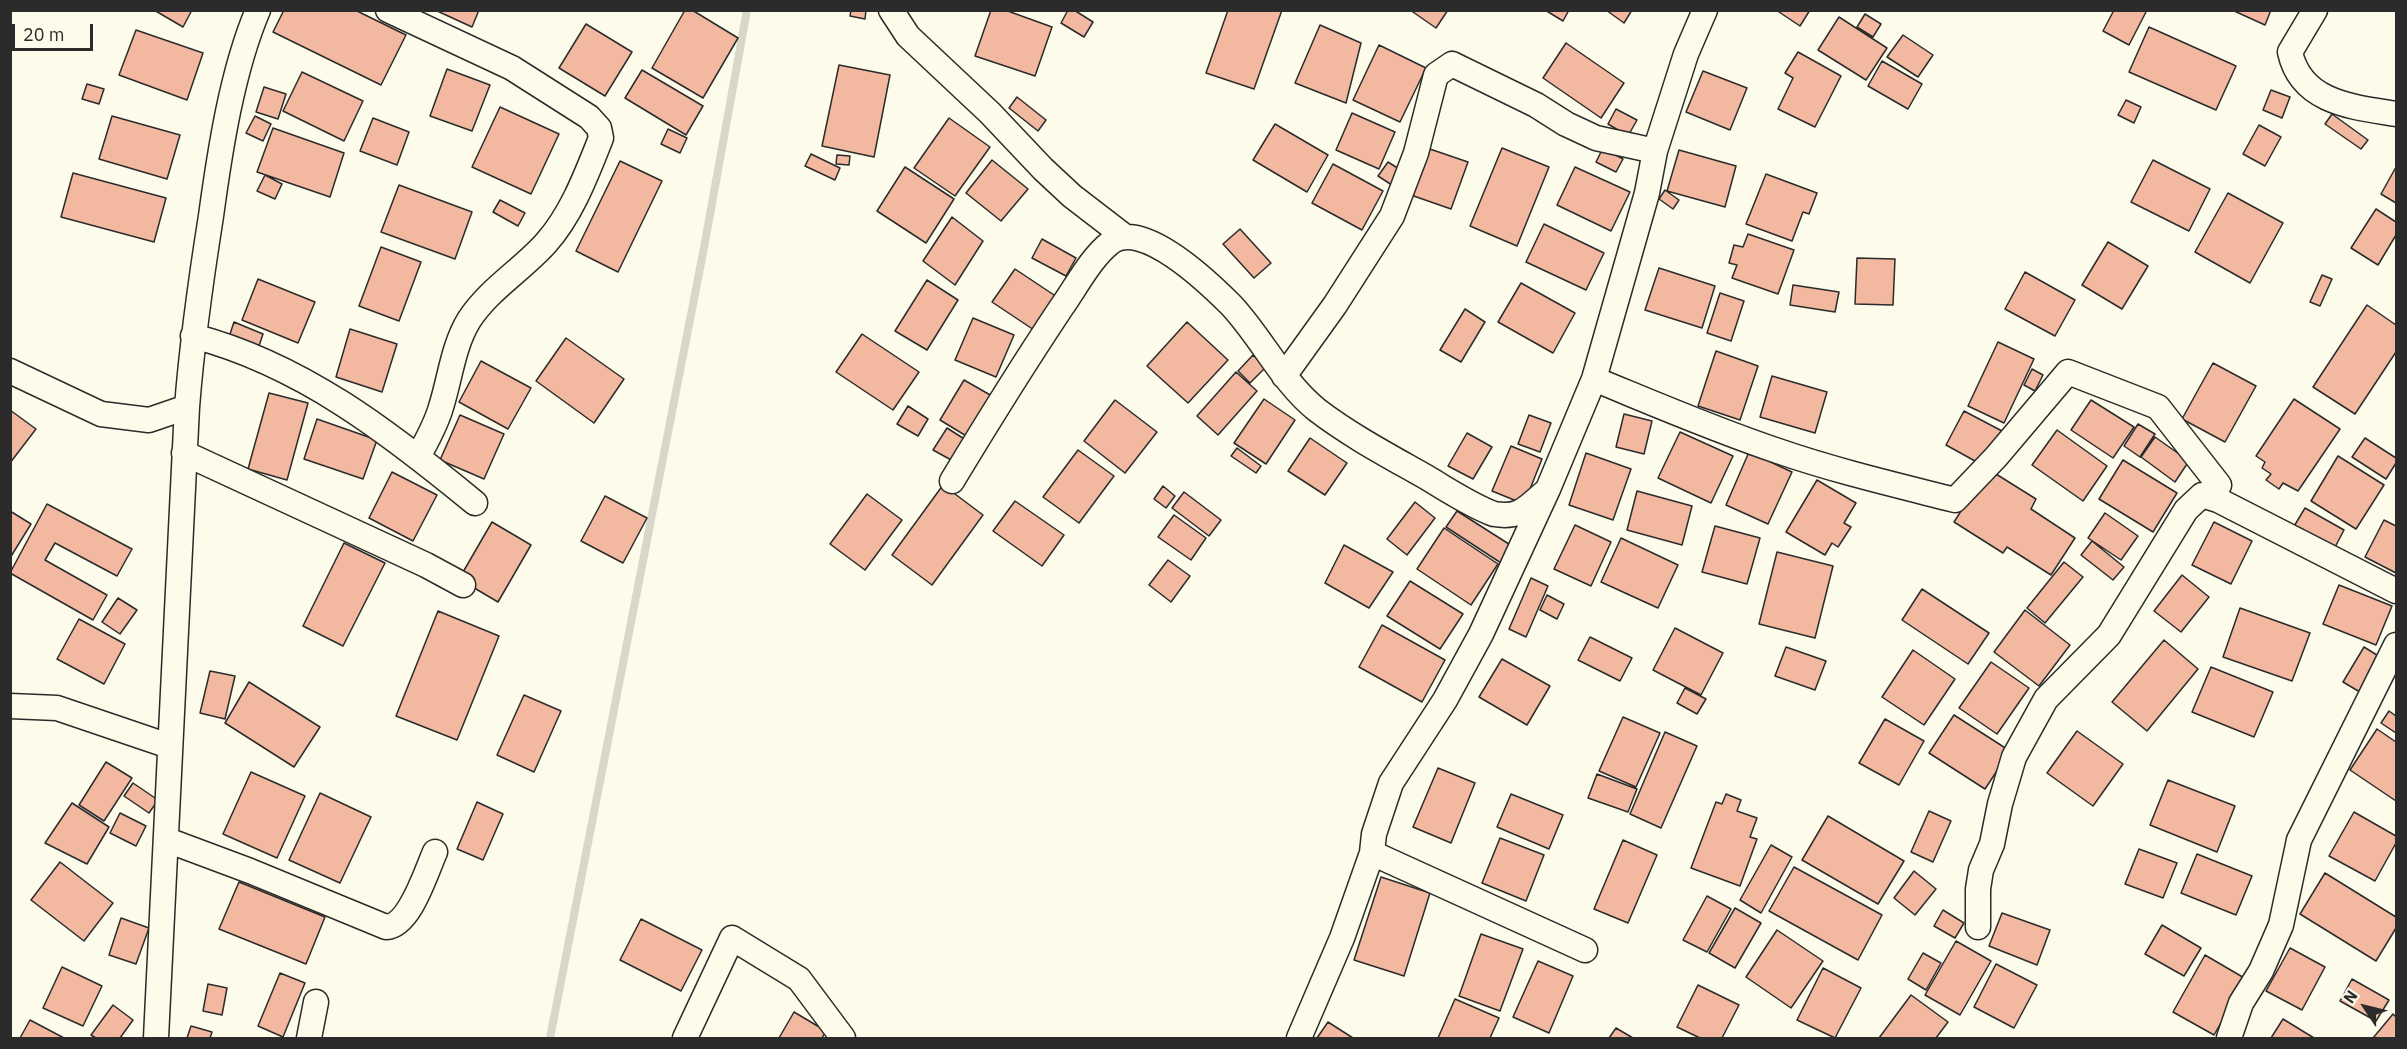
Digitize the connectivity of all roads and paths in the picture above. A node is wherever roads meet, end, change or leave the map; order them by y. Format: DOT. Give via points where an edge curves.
graph roads {
  1 [pos="258,10"];
  2 [pos="388,10"];
  3 [pos="891,10"];
  4 [pos="1705,10"];
  5 [pos="2315,10"];
  6 [pos="2397,114"];
  7 [pos="1655,151"];
  8 [pos="1124,236"];
  9 [pos="193,336"];
  10 [pos="10,371"];
  11 [pos="1284,376"];
  12 [pos="1594,379"];
  13 [pos="187,407"];
  14 [pos="184,453"];
  15 [pos="418,456"];
  16 [pos="952,481"];
  17 [pos="2219,485"];
  18 [pos="1548,489"];
  19 [pos="475,503"];
  20 [pos="463,585"];
  21 [pos="2397,591"];
  22 [pos="2397,645"];
  23 [pos="12,708"];
  24 [pos="169,746"];
  25 [pos="167,840"];
  26 [pos="435,852"];
  27 [pos="1372,853"];
  28 [pos="1978,927"];
  29 [pos="1586,950"];
  30 [pos="316,1002"];
  31 [pos="156,1038"];
  32 [pos="309,1038"];
  33 [pos="685,1038"];
  34 [pos="843,1038"];
  35 [pos="1299,1038"];
  36 [pos="2229,1038"];
  1 -- 9 [label="street" via="221,147"];
  2 -- 15 [label="street" via="512,68 589,117 602,138 566,216 548,241 481,304 468,322 441,408"];
  3 -- 8 [label="street" via="908,36 990,113 1043,170"];
  4 -- 7 [label="street" via="1686,54"];
  5 -- 6 [label="street" via="2290,52 2300,79 2317,93 2354,107"];
  7 -- 11 [label="street" via="1596,138 1452,64 1436,75 1416,153 1392,216"];
  7 -- 12 [label="street" via="1647,193"];
  8 -- 11 [label="street" via="1152,242 1189,268 1231,306"];
  8 -- 16 [label="street" via="1111,242 1087,270 1018,372"];
  9 -- 13 [label="street"];
  9 -- 15 [label="street" via="231,346 306,382"];
  10 -- 13 [label="street" via="101,414 149,420"];
  11 -- 18 [label="street" via="1316,410 1484,511 1510,516 1524,510"];
  12 -- 17 [label="street" via="1779,451 1955,500 2068,372 2158,407"];
  12 -- 18 [label="street"];
  13 -- 14 [label="street"];
  14 -- 20 [label="street"];
  14 -- 24 [label="street"];
  15 -- 19 [label="street"];
  18 -- 27 [label="street" via="1466,662 1391,783 1374,834"];
  21 -- 28 [label="street" via="2202,495 2186,510 2109,635 2046,699 2014,757 1992,844 1981,870"];
  22 -- 36 [label="street" via="2299,840 2281,925 2261,971 2241,1003"];
  23 -- 24 [label="street" via="57,708"];
  24 -- 25 [label="street"];
  25 -- 26 [label="street" via="386,927 405,917"];
  25 -- 31 [label="street"];
  27 -- 29 [label="street"];
  27 -- 35 [label="street" via="1342,938"];
  30 -- 32 [label="street"];
  33 -- 34 [label="street" via="732,938 799,979"];
}
